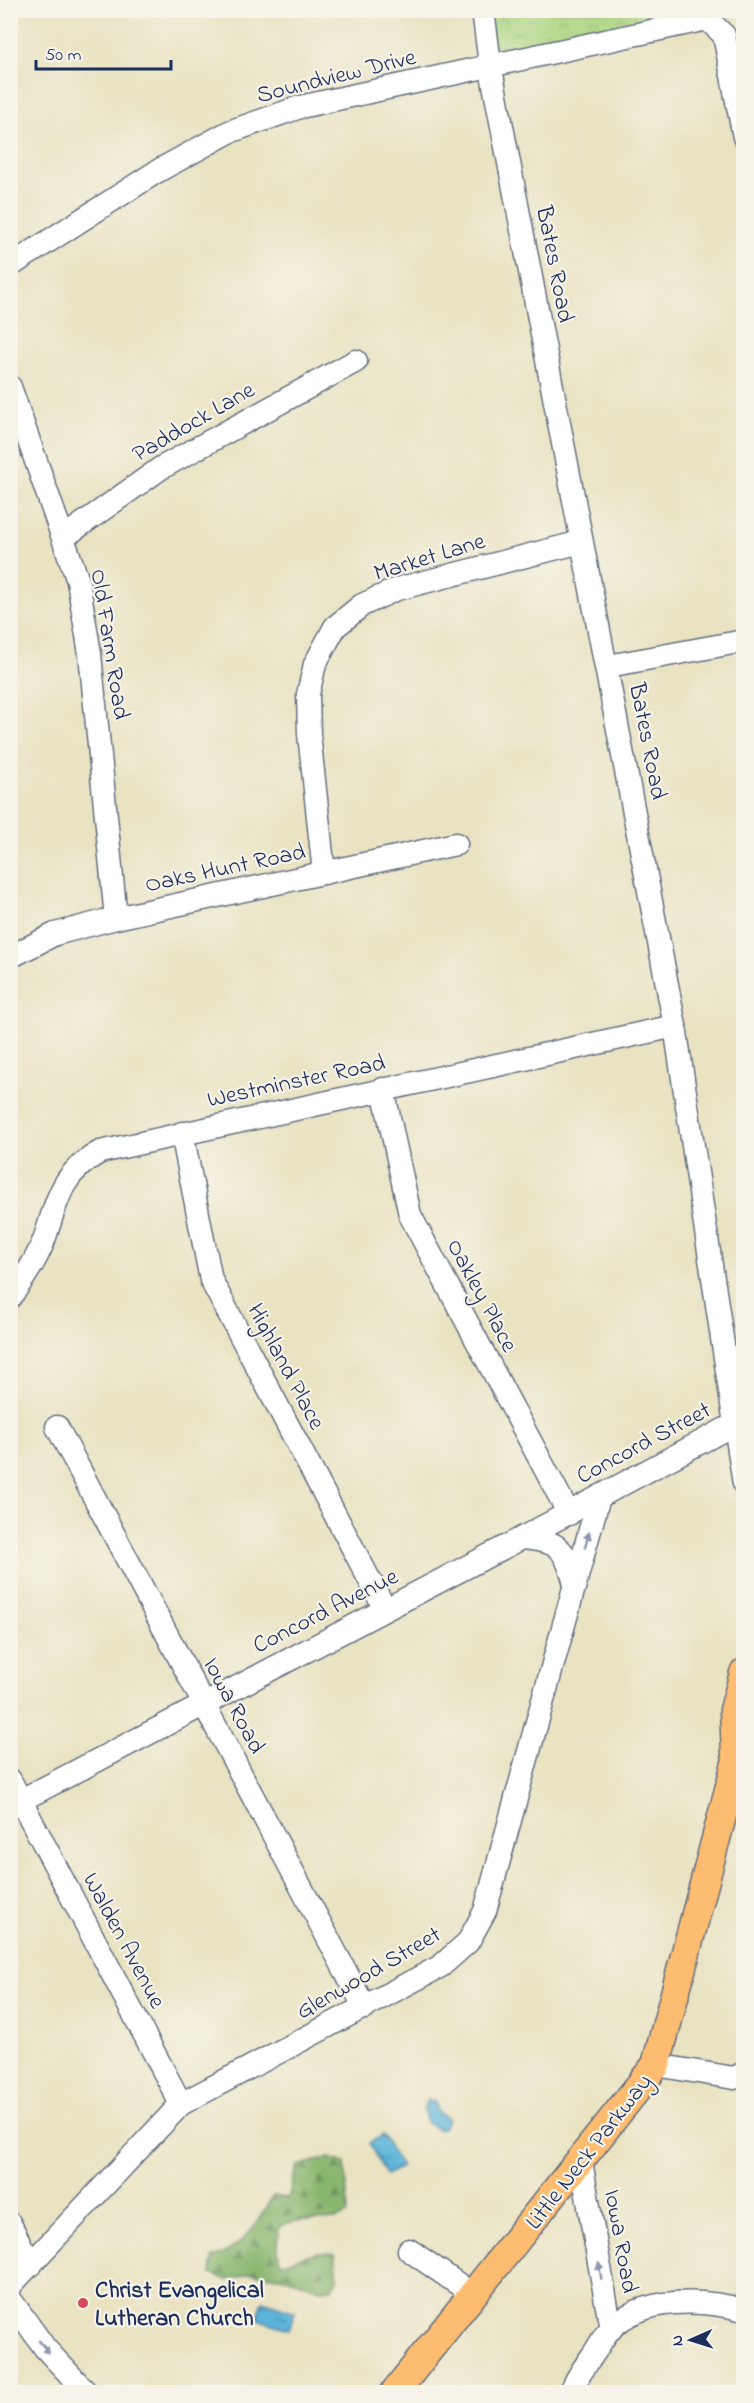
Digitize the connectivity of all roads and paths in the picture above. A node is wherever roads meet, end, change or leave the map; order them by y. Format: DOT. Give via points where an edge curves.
graph roads {
  1 [pos="483,10"];
  2 [pos="709,15"];
  3 [pos="724,35"];
  4 [pos="744,48"];
  5 [pos="490,64"];
  6 [pos="744,137"];
  7 [pos="10,266"];
  8 [pos="356,361"];
  9 [pos="10,387"];
  10 [pos="64,537"];
  11 [pos="581,542"];
  12 [pos="744,641"];
  13 [pos="608,666"];
  14 [pos="456,844"];
  15 [pos="324,873"];
  16 [pos="116,918"];
  17 [pos="10,957"];
  18 [pos="675,1026"];
  19 [pos="383,1089"];
  20 [pos="182,1133"];
  21 [pos="10,1297"];
  22 [pos="740,1421"];
  23 [pos="57,1426"];
  24 [pos="744,1484"];
  25 [pos="599,1497"];
  26 [pos="568,1514"];
  27 [pos="522,1538"];
  28 [pos="575,1584"];
  29 [pos="385,1609"];
  30 [pos="744,1673"];
  31 [pos="203,1704"];
  32 [pos="740,1744"];
  33 [pos="10,1780"];
  34 [pos="16,1803"];
  35 [pos="365,2008"];
  36 [pos="656,2065"];
  37 [pos="744,2073"];
  38 [pos="181,2104"];
  39 [pos="580,2162"];
  40 [pos="10,2224"];
  41 [pos="409,2250"];
  42 [pos="31,2265"];
  43 [pos="10,2286"];
  44 [pos="474,2295"];
  45 [pos="10,2299"];
  46 [pos="744,2310"];
  47 [pos="611,2329"];
  48 [pos="86,2392"];
  49 [pos="395,2392"];
  50 [pos="571,2392"];
  1 -- 5 [label="street, Bates Road"];
  2 -- 3 [label="street"];
  2 -- 5 [label="street, Soundview Drive"];
  3 -- 4 [label="street"];
  3 -- 6 [label="street"];
  5 -- 7 [label="street, Soundview Drive" via="300,107 229,132 156,172"];
  5 -- 11 [label="street, Bates Road"];
  8 -- 10 [label="street, Paddock Lane" via="161,468"];
  9 -- 10 [label="street, Old Farm Road"];
  10 -- 16 [label="street, Old Farm Road" via="78,581 90,654"];
  11 -- 13 [label="street, Bates Road"];
  11 -- 15 [label="street, Market Lane" via="397,589 362,605 335,627 315,664 308,694"];
  12 -- 13 [label="street"];
  13 -- 18 [label="street, Bates Road"];
  14 -- 15 [label="street, Oaks Hunt Road"];
  15 -- 16 [label="street, Oaks Hunt Road"];
  16 -- 17 [label="street, Oaks Hunt Road" via="55,934"];
  18 -- 19 [label="street, Westminster Road"];
  18 -- 22 [label="street, Bates Road"];
  19 -- 20 [label="street, Westminster Road"];
  19 -- 26 [label="street, Oakley Place" via="410,1215"];
  20 -- 21 [label="street, Westminster Road" via="110,1149 90,1158 72,1173 59,1192 28,1273"];
  20 -- 29 [label="street, Highland Place" via="211,1280"];
  22 -- 24 [label="street, Bates Road"];
  22 -- 25 [label="street, Concord Street"];
  23 -- 31 [label="street, Iowa Road"];
  25 -- 26 [label="street, Concord Street"];
  28 -- 25 [label="street, Glenwood Street, one-way"];
  26 -- 27 [label="street, Concord Avenue"];
  27 -- 28 [label="street" via="558,1546"];
  27 -- 29 [label="street, Concord Avenue"];
  28 -- 35 [label="street, Glenwood Street" via="485,1911 477,1928 468,1942 441,1966"];
  29 -- 31 [label="street, Concord Avenue"];
  30 -- 32 [label="main road, Little Neck Parkway" via="734,1710"];
  31 -- 34 [label="street, Concord Avenue"];
  31 -- 35 [label="street, Iowa Road"];
  32 -- 36 [label="main road, Little Neck Parkway"];
  33 -- 34 [label="street, Walden Avenue"];
  34 -- 38 [label="street, Walden Avenue"];
  35 -- 38 [label="street, Glenwood Street"];
  36 -- 37 [label="street" via="734,2078"];
  36 -- 39 [label="main road, Little Neck Parkway"];
  38 -- 42 [label="street, Glenwood Street"];
  39 -- 44 [label="main road, Little Neck Parkway"];
  47 -- 39 [label="street, Iowa Road, one-way"];
  40 -- 42 [label="street"];
  41 -- 44 [label="street"];
  42 -- 43 [label="street, Glenwood Street"];
  44 -- 49 [label="main road, Little Neck Parkway"];
  45 -- 48 [label="street, one-way" via="45,2348"];
  46 -- 47 [label="street" via="717,2303 681,2302 630,2317"];
  47 -- 50 [label="street"];
}
